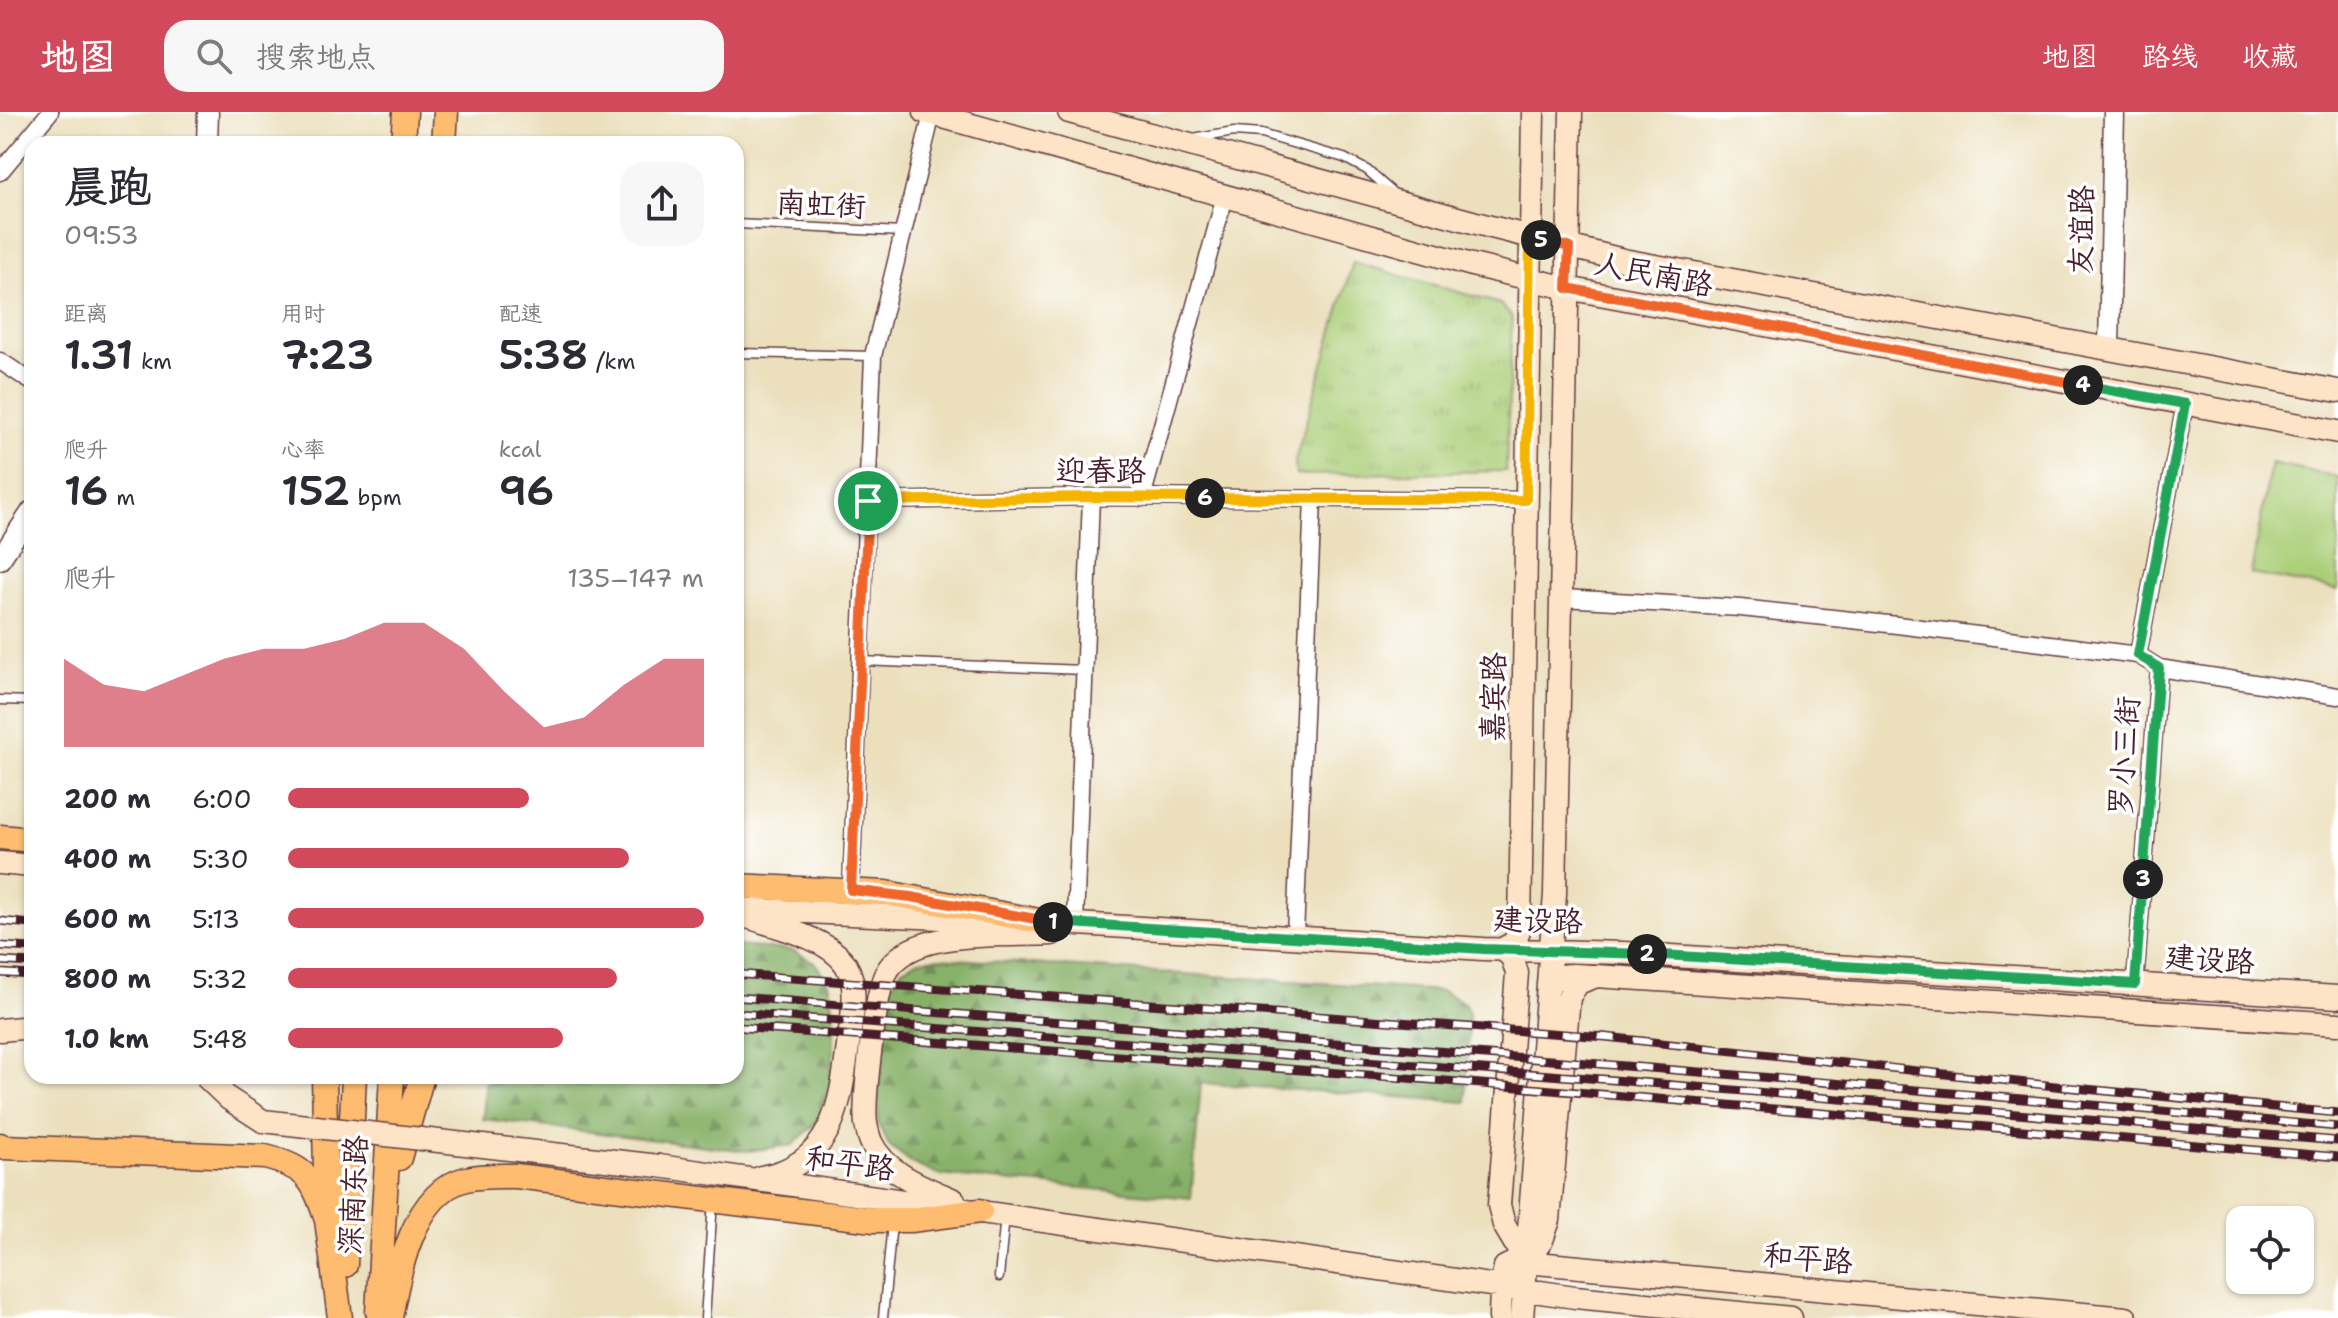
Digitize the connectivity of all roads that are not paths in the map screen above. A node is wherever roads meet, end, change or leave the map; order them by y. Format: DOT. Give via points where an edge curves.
graph roads {
  1 [pos="50,112"];
  2 [pos="208,112"];
  3 [pos="405,112"];
  4 [pos="446,112"];
  5 [pos="1069,112"];
  6 [pos="1533,112"];
  7 [pos="1571,112"];
  8 [pos="2114,112"];
  9 [pos="929,113"];
  10 [pos="1113,118"];
  11 [pos="30,136"];
  12 [pos="207,136"];
  13 [pos="404,136"];
  14 [pos="444,136"];
  15 [pos="24,143"];
  16 [pos="0,172"];
  17 [pos="1225,196"];
  18 [pos="744,224"];
  19 [pos="903,232"];
  20 [pos="1530,237"];
  21 [pos="1569,247"];
  22 [pos="1530,279"];
  23 [pos="1567,288"];
  24 [pos="2109,349"];
  25 [pos="744,353"];
  26 [pos="873,356"];
  27 [pos="0,361"];
  28 [pos="24,377"];
  29 [pos="2338,391"];
  30 [pos="2185,404"];
  31 [pos="2338,432"];
  32 [pos="1091,497"];
  33 [pos="1142,498"];
  34 [pos="1313,499"];
  35 [pos="1526,500"];
  36 [pos="868,501"];
  37 [pos="24,523"];
  38 [pos="0,559"];
  39 [pos="1562,598"];
  40 [pos="2138,655"];
  41 [pos="861,661"];
  42 [pos="2159,668"];
  43 [pos="1083,670"];
  44 [pos="2338,696"];
  45 [pos="0,700"];
  46 [pos="24,701"];
  47 [pos="0,837"];
  48 [pos="24,839"];
  49 [pos="0,863"];
  50 [pos="24,865"];
  51 [pos="744,886"];
  52 [pos="851,890"];
  53 [pos="744,911"];
  54 [pos="744,914"];
  55 [pos="1045,922"];
  56 [pos="1075,924"];
  57 [pos="1116,926"];
  58 [pos="1295,936"];
  59 [pos="1502,949"];
  60 [pos="1552,951"];
  61 [pos="1595,976"];
  62 [pos="2135,984"];
  63 [pos="1549,987"];
  64 [pos="2338,997"];
  65 [pos="2338,1024"];
  66 [pos="24,1028"];
  67 [pos="0,1030"];
  68 [pos="213,1084"];
  69 [pos="324,1084"];
  70 [pos="354,1084"];
  71 [pos="392,1084"];
  72 [pos="420,1084"];
  73 [pos="0,1145"];
  74 [pos="748,1178"];
  75 [pos="713,1201"];
  76 [pos="384,1210"];
  77 [pos="980,1211"];
  78 [pos="1005,1215"];
  79 [pos="327,1220"];
  80 [pos="892,1221"];
  81 [pos="1526,1262"];
  82 [pos="999,1277"];
  83 [pos="1501,1285"];
  84 [pos="1524,1290"];
  85 [pos="341,1318"];
  86 [pos="378,1318"];
  87 [pos="390,1318"];
  88 [pos="705,1318"];
  89 [pos="883,1318"];
  90 [pos="1500,1318"];
  91 [pos="1522,1318"];
  92 [pos="1791,1318"];
  93 [pos="2126,1318"];
  1 -- 11 [label="street"];
  2 -- 12 [label="street"];
  3 -- 13 [label="main road"];
  4 -- 14 [label="main road"];
  5 -- 10 [label="main road, 人民南路"];
  6 -- 20 [label="main road, 嘉宾路"];
  7 -- 21 [label="main road"];
  8 -- 24 [label="street, 友谊路"];
  9 -- 17 [label="main road, 人民南路"];
  9 -- 19 [label="street"];
  10 -- 20 [label="main road, 人民南路" via="1176,141"];
  15 -- 16 [label="street"];
  17 -- 22 [label="main road, 人民南路"];
  17 -- 33 [label="street"];
  18 -- 19 [label="lane, 南虹街"];
  19 -- 26 [label="street"];
  20 -- 21 [label="main road, 人民南路"];
  20 -- 22 [label="main road, 嘉宾路"];
  21 -- 23 [label="main road"];
  21 -- 24 [label="main road, 人民南路"];
  22 -- 23 [label="main road, 人民南路"];
  22 -- 35 [label="main road, 嘉宾路"];
  23 -- 30 [label="main road, 人民南路"];
  23 -- 39 [label="main road"];
  24 -- 29 [label="main road, 人民南路"];
  25 -- 26 [label="lane"];
  26 -- 36 [label="street"];
  27 -- 28 [label="street"];
  30 -- 31 [label="main road, 人民南路"];
  30 -- 40 [label="street, 罗小三街"];
  32 -- 33 [label="street, 迎春路"];
  32 -- 36 [label="street, 迎春路"];
  32 -- 43 [label="street"];
  33 -- 34 [label="street, 迎春路"];
  34 -- 35 [label="street, 迎春路"];
  34 -- 58 [label="street"];
  35 -- 59 [label="main road, 嘉宾路" via="1520,928 1514,943"];
  36 -- 41 [label="street"];
  37 -- 38 [label="street"];
  39 -- 40 [label="street" via="1741,608"];
  39 -- 60 [label="main road"];
  40 -- 42 [label="street, 罗小三街"];
  41 -- 43 [label="lane"];
  41 -- 52 [label="street"];
  42 -- 44 [label="street"];
  42 -- 62 [label="street, 罗小三街"];
  43 -- 56 [label="street"];
  45 -- 46 [label="lane"];
  47 -- 48 [label="main road"];
  49 -- 50 [label="main road"];
  51 -- 52 [label="main road"];
  52 -- 55 [label="main road"];
  53 -- 55 [label="main road, 建设路"];
  54 -- 74 [label="main road" via="831,951 846,965 854,985 843,1082 831,1126 794,1164"];
  55 -- 56 [label="main road, 建设路"];
  56 -- 57 [label="main road, 建设路"];
  57 -- 58 [label="main road, 建设路"];
  57 -- 77 [label="main road" via="928,942 886,972 878,993 868,1088 871,1142 905,1177"];
  58 -- 59 [label="main road, 建设路"];
  59 -- 60 [label="main road, 建设路"];
  59 -- 81 [label="main road" via="1512,957 1517,973 1499,1205 1504,1225"];
  60 -- 62 [label="main road, 建设路"];
  60 -- 63 [label="main road"];
  61 -- 63 [label="main road, 建设路" via="1560,976"];
  61 -- 65 [label="main road, 建设路"];
  61 -- 81 [label="main road, 建设路" via="1574,987 1568,1003 1549,1220"];
  62 -- 64 [label="main road, 建设路"];
  63 -- 81 [label="main road"];
  66 -- 67 [label="main road"];
  68 -- 74 [label="main road, 和平路, bridge" via="263,1121"];
  69 -- 79 [label="main road"];
  70 -- 85 [label="main road, 深南东路"];
  71 -- 76 [label="main road, 深南东路"];
  72 -- 76 [label="main road"];
  73 -- 79 [label="main road" via="265,1157 308,1177"];
  74 -- 77 [label="main road, 和平路"];
  75 -- 80 [label="main road"];
  75 -- 87 [label="main road" via="516,1176 464,1179 428,1206 417,1224 399,1269"];
  75 -- 88 [label="lane"];
  76 -- 86 [label="main road, 深南东路"];
  77 -- 78 [label="main road, 和平路"];
  77 -- 80 [label="main road"];
  78 -- 82 [label="lane"];
  78 -- 83 [label="main road, 和平路"];
  79 -- 85 [label="main road"];
  80 -- 89 [label="lane"];
  81 -- 83 [label="main road" via="1505,1267"];
  81 -- 84 [label="main road"];
  81 -- 93 [label="main road, 和平路"];
  83 -- 84 [label="main road, 和平路"];
  83 -- 90 [label="main road"];
  84 -- 91 [label="main road"];
  84 -- 92 [label="main road, 和平路"];
}
